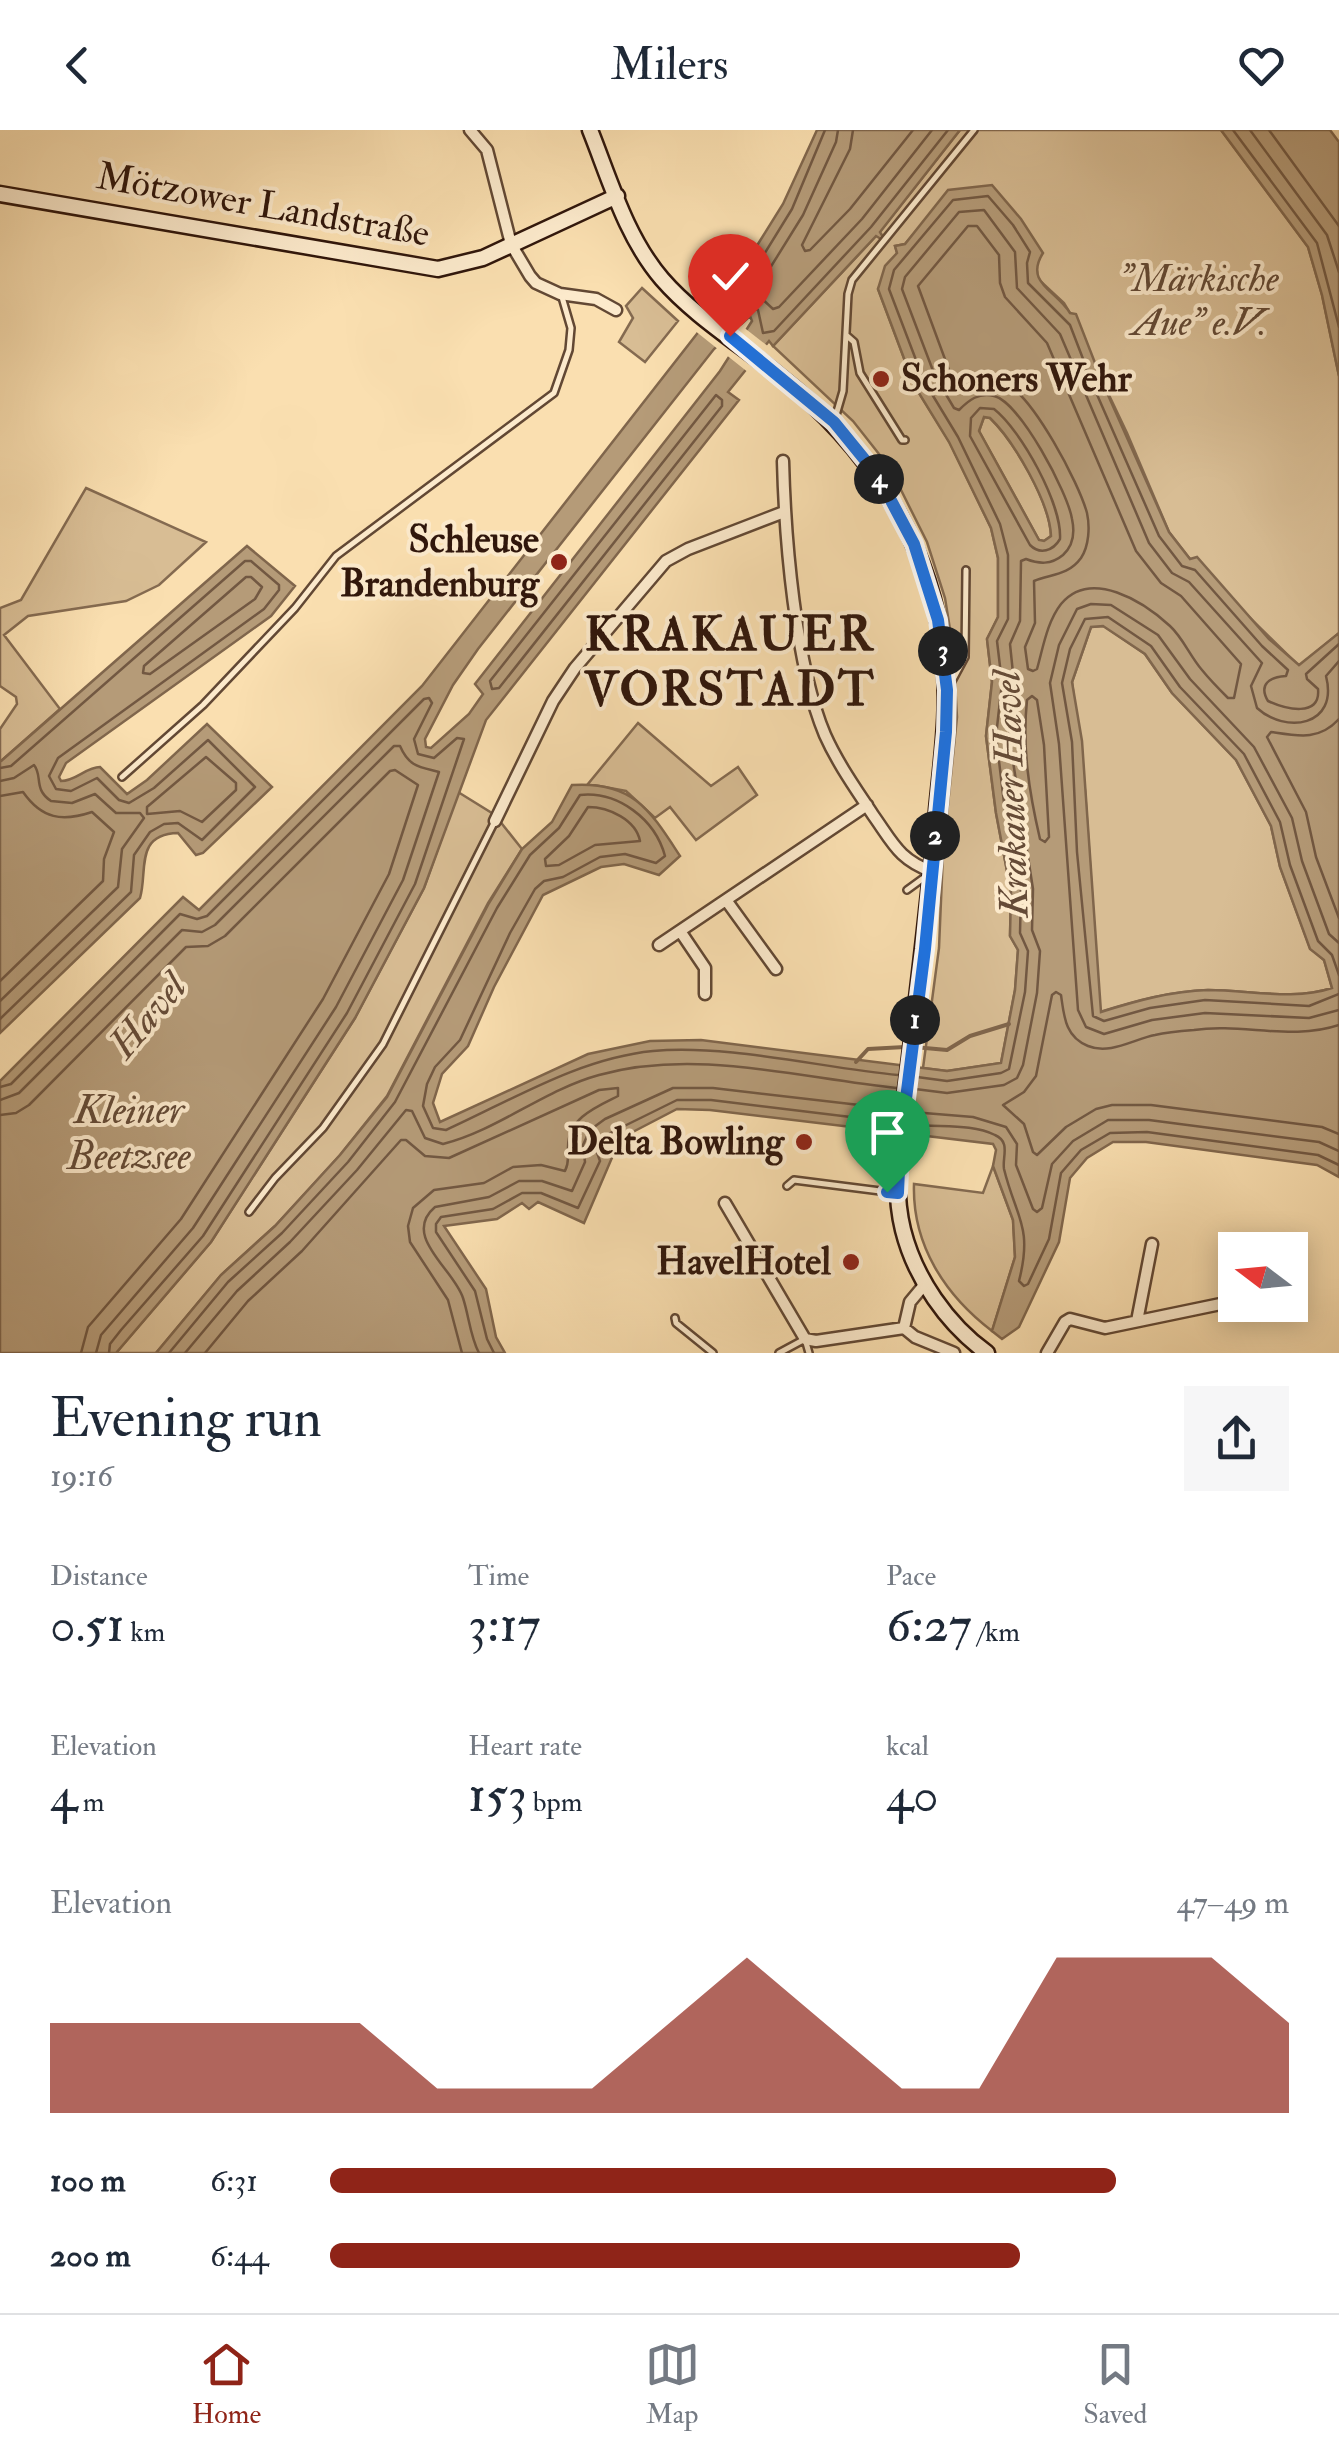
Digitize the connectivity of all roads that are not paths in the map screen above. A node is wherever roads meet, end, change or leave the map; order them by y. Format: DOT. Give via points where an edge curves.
graph roads {
  1 [pos="470,130"];
  2 [pos="590,130"];
  3 [pos="974,130"];
  4 [pos="0,194"];
  5 [pos="617,196"];
  6 [pos="511,244"];
  7 [pos="560,294"];
  8 [pos="616,310"];
  9 [pos="846,335"];
  10 [pos="834,422"];
  11 [pos="905,440"];
  12 [pos="783,461"];
  13 [pos="784,512"];
  14 [pos="966,570"];
  15 [pos="947,690"];
  16 [pos="122,777"];
  17 [pos="866,805"];
  18 [pos="495,821"];
  19 [pos="933,872"];
  20 [pos="907,890"];
  21 [pos="726,900"];
  22 [pos="680,931"];
  23 [pos="658,945"];
  24 [pos="776,969"];
  25 [pos="705,994"];
  26 [pos="787,1186"];
  27 [pos="898,1193"];
  28 [pos="725,1203"];
  29 [pos="250,1212"];
  30 [pos="1152,1244"];
  31 [pos="926,1284"];
  32 [pos="1218,1305"];
  33 [pos="675,1318"];
  34 [pos="1136,1322"];
  35 [pos="904,1328"];
  36 [pos="805,1339"];
  37 [pos="714,1353"];
  38 [pos="778,1353"];
  39 [pos="809,1353"];
  40 [pos="954,1353"];
  41 [pos="987,1353"];
  42 [pos="1047,1353"];
  1 -- 6 [label="street" via="487,150"];
  2 -- 5 [label="main road"];
  3 -- 9 [label="lane" via="852,280"];
  4 -- 6 [label="main road, Mötzower Landstraße" via="412,267 457,266"];
  5 -- 6 [label="main road, Mötzower Landstraße"];
  5 -- 10 [label="main road" via="640,249 682,299"];
  6 -- 7 [label="street" via="536,283"];
  7 -- 8 [label="street" via="596,299"];
  7 -- 16 [label="lane" via="571,328 554,393 336,556 203,705"];
  9 -- 10 [label="lane"];
  9 -- 11 [label="lane" via="854,342 860,373"];
  10 -- 15 [label="main road" via="878,476 914,544 938,620"];
  12 -- 13 [label="street"];
  13 -- 17 [label="street" via="812,695 825,735"];
  13 -- 18 [label="street" via="666,562 574,668"];
  14 -- 15 [label="lane" via="966,658"];
  15 -- 19 [label="main road"];
  17 -- 19 [label="street" via="911,864"];
  17 -- 21 [label="street"];
  18 -- 29 [label="lane" via="384,1044"];
  19 -- 20 [label="lane"];
  19 -- 27 [label="main road"];
  21 -- 22 [label="street"];
  21 -- 24 [label="street"];
  22 -- 23 [label="street"];
  22 -- 25 [label="street" via="705,968"];
  26 -- 27 [label="lane" via="794,1180"];
  27 -- 31 [label="main road" via="904,1232"];
  28 -- 36 [label="street"];
  30 -- 34 [label="street"];
  31 -- 35 [label="street" via="910,1302"];
  31 -- 41 [label="main road" via="952,1321"];
  32 -- 34 [label="street"];
  33 -- 37 [label="lane"];
  34 -- 42 [label="street" via="1106,1328 1070,1320"];
  35 -- 36 [label="street"];
  35 -- 40 [label="street"];
  36 -- 38 [label="lane"];
  36 -- 39 [label="lane"];
}
